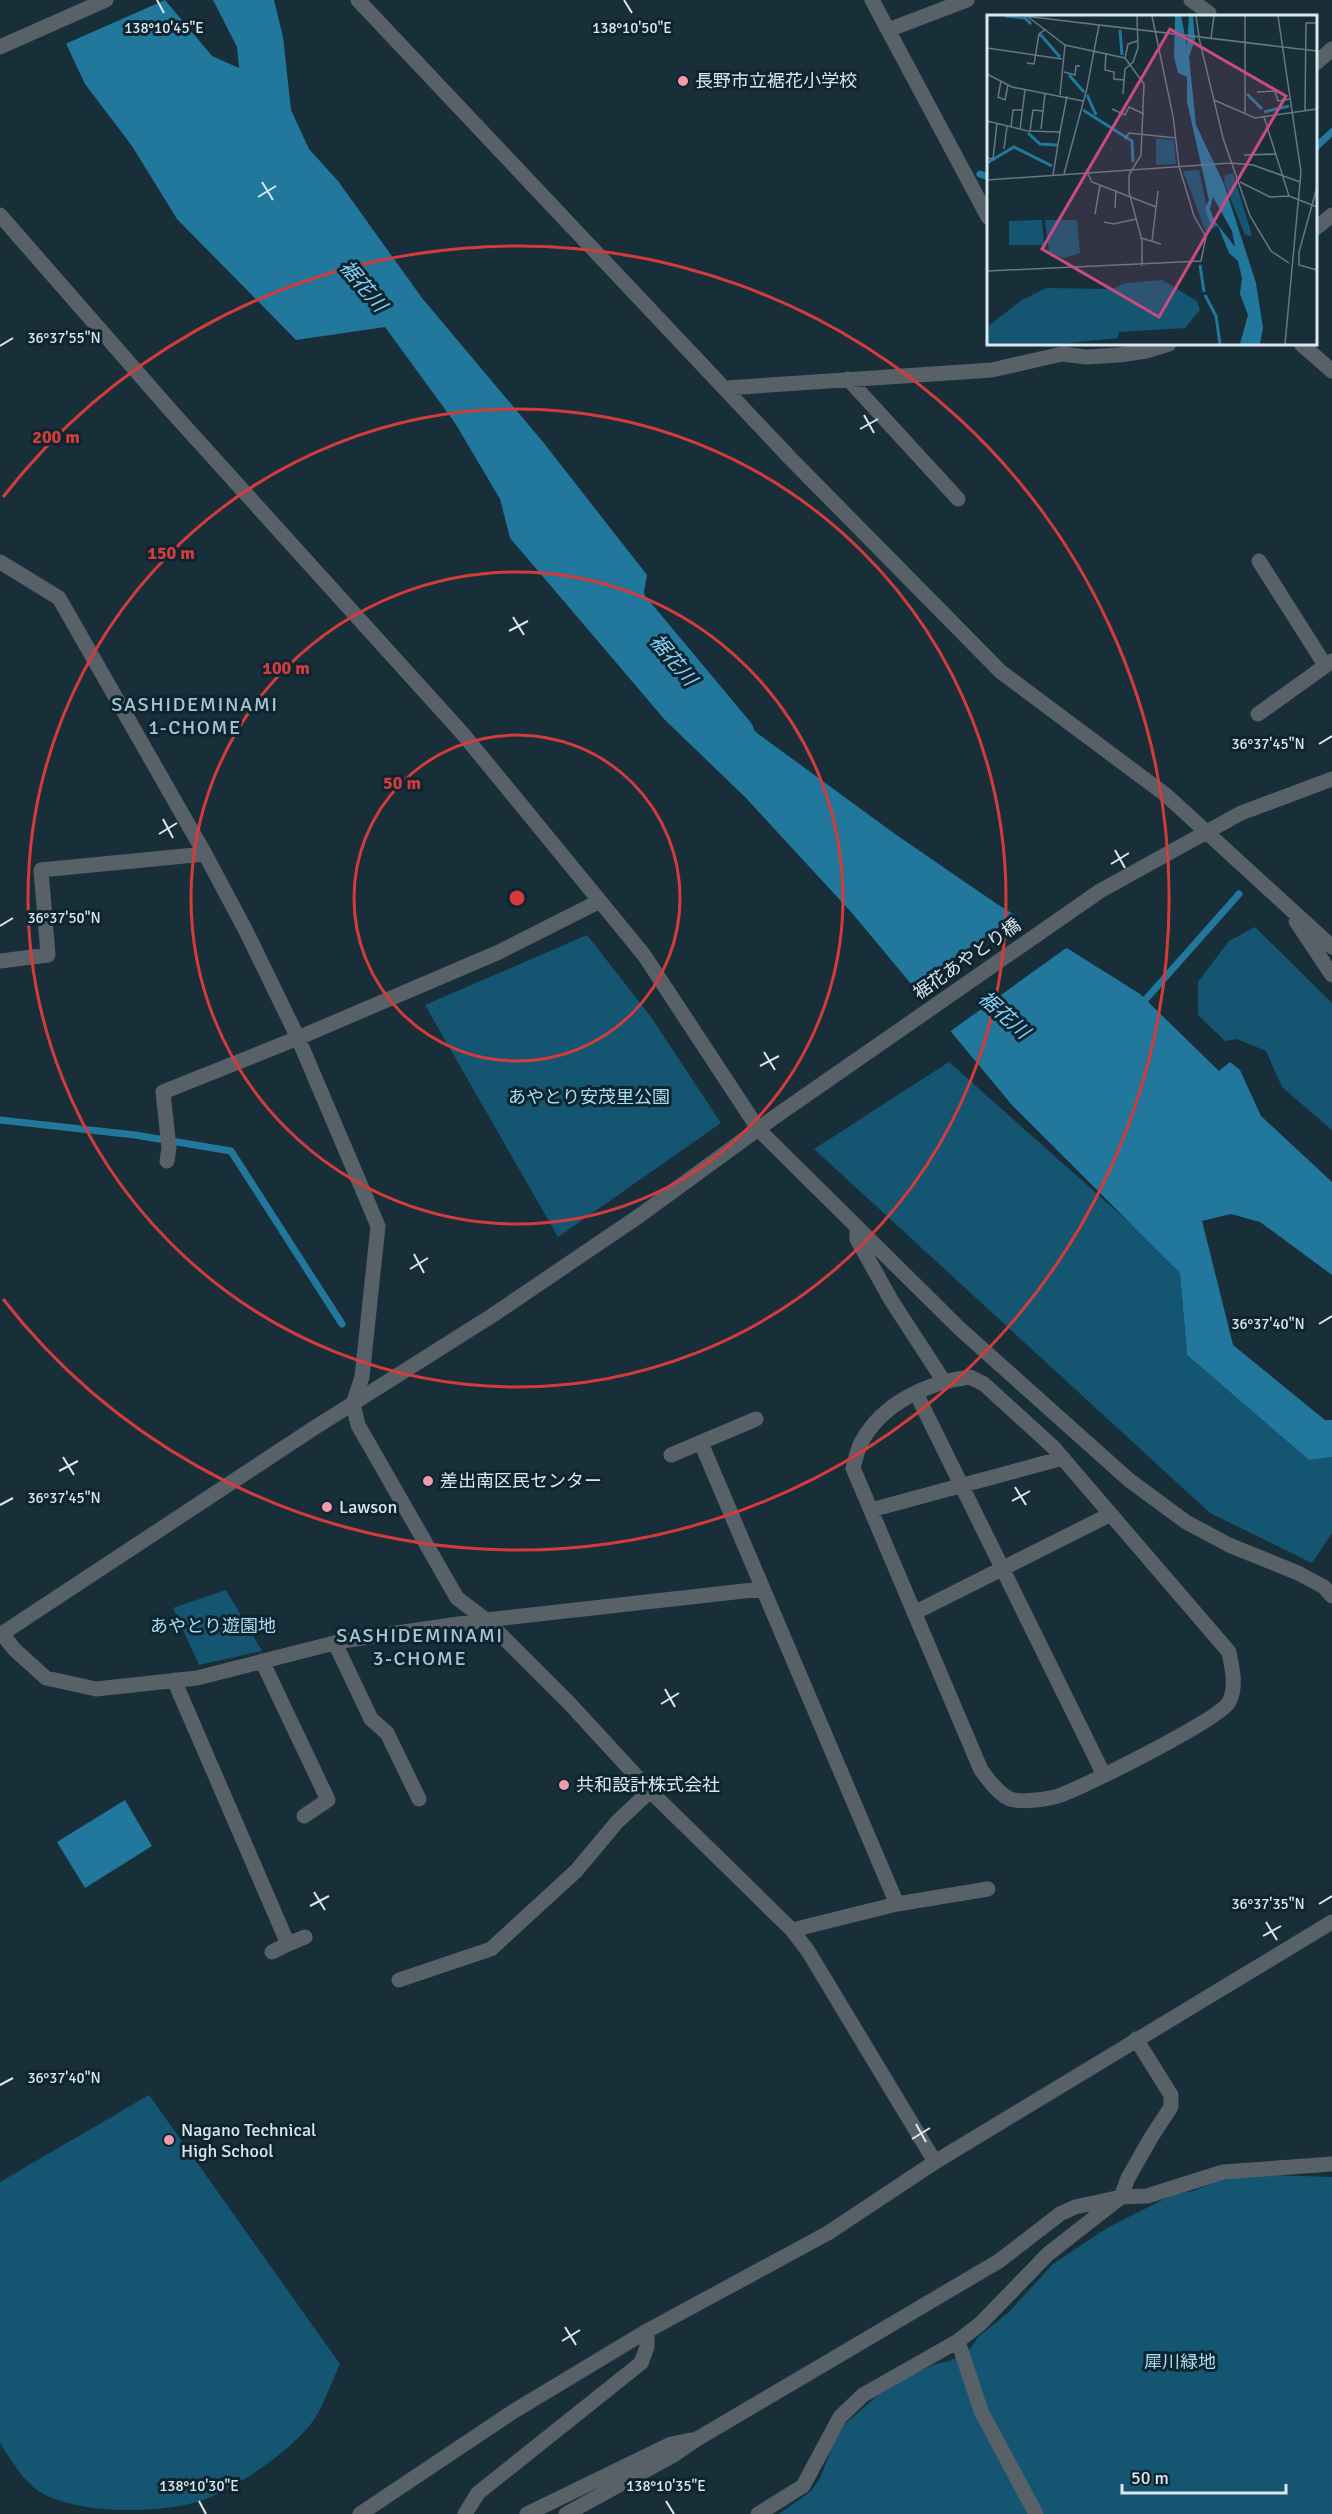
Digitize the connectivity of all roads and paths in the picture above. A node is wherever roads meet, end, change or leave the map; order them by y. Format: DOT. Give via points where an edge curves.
graph roads {
  1 [pos="106,0"];
  2 [pos="358,0"];
  3 [pos="872,0"];
  4 [pos="967,0"];
  5 [pos="1191,0"];
  6 [pos="1209,15"];
  7 [pos="888,30"];
  8 [pos="0,47"];
  9 [pos="1332,49"];
  10 [pos="1317,62"];
  11 [pos="0,215"];
  12 [pos="987,215"];
  13 [pos="1332,215"];
  14 [pos="1317,227"];
  15 [pos="1166,345"];
  16 [pos="1302,345"];
  17 [pos="1059,349"];
  18 [pos="1332,371"];
  19 [pos="848,379"];
  20 [pos="726,388"];
  21 [pos="958,499"];
  22 [pos="1259,561"];
  23 [pos="0,562"];
  24 [pos="1329,663"];
  25 [pos="1258,714"];
  26 [pos="1332,779"];
  27 [pos="1206,831"];
  28 [pos="205,854"];
  29 [pos="598,902"];
  30 [pos="1285,904"];
  31 [pos="1332,947"];
  32 [pos="0,961"];
  33 [pos="1332,975"];
  34 [pos="298,1038"];
  35 [pos="759,1130"];
  36 [pos="168,1148"];
  37 [pos="856,1227"];
  38 [pos="943,1380"];
  39 [pos="916,1394"];
  40 [pos="352,1404"];
  41 [pos="756,1419"];
  42 [pos="701,1443"];
  43 [pos="670,1455"];
  44 [pos="1063,1458"];
  45 [pos="963,1487"];
  46 [pos="872,1510"];
  47 [pos="1111,1514"];
  48 [pos="1003,1567"];
  49 [pos="762,1589"];
  50 [pos="1332,1596"];
  51 [pos="914,1613"];
  52 [pos="486,1620"];
  53 [pos="1,1634"];
  54 [pos="335,1643"];
  55 [pos="262,1661"];
  56 [pos="174,1680"];
  57 [pos="1104,1775"];
  58 [pos="650,1791"];
  59 [pos="420,1799"];
  60 [pos="304,1816"];
  61 [pos="988,1889"];
  62 [pos="897,1904"];
  63 [pos="1332,1922"];
  64 [pos="792,1930"];
  65 [pos="305,1937"];
  66 [pos="288,1944"];
  67 [pos="272,1952"];
  68 [pos="399,1980"];
  69 [pos="1136,2039"];
  70 [pos="935,2162"];
  71 [pos="1332,2164"];
  72 [pos="1121,2197"];
  73 [pos="647,2331"];
  74 [pos="958,2341"];
  75 [pos="697,2439"];
  76 [pos="360,2514"];
  77 [pos="465,2514"];
  78 [pos="527,2514"];
  79 [pos="566,2514"];
  80 [pos="758,2514"];
  81 [pos="1036,2514"];
  1 -- 8 [label="street"];
  2 -- 20 [label="street"];
  3 -- 7 [label="street"];
  4 -- 7 [label="street"];
  5 -- 6 [label="street"];
  7 -- 12 [label="street"];
  9 -- 10 [label="street"];
  11 -- 29 [label="street" via="463,734"];
  13 -- 14 [label="street"];
  15 -- 17 [label="street" via="1086,357"];
  16 -- 18 [label="street"];
  17 -- 19 [label="street" via="992,370"];
  19 -- 20 [label="street"];
  19 -- 21 [label="street"];
  20 -- 27 [label="street" via="1001,672 1166,795"];
  22 -- 24 [label="street"];
  23 -- 28 [label="street" via="58,598"];
  24 -- 25 [label="street"];
  26 -- 27 [label="street, 裾花あやとり橋" via="1241,813"];
  27 -- 30 [label="street"];
  27 -- 35 [label="street, 裾花あやとり橋" via="1100,891"];
  28 -- 32 [label="street" via="41,870 48,955"];
  28 -- 34 [label="street"];
  29 -- 34 [label="street" via="499,952"];
  29 -- 35 [label="street" via="644,955"];
  30 -- 31 [label="street"];
  30 -- 33 [label="street"];
  34 -- 36 [label="street" via="163,1092"];
  34 -- 40 [label="street" via="378,1226 362,1377"];
  35 -- 37 [label="street"];
  35 -- 40 [label="street, 裾花あやとり橋" via="493,1315"];
  37 -- 38 [label="street" via="857,1239 886,1290"];
  37 -- 50 [label="street" via="959,1328 1129,1480 1186,1522 1228,1545 1298,1573"];
  38 -- 39 [label="street"];
  38 -- 44 [label="street" via="970,1377 984,1384"];
  39 -- 45 [label="street"];
  39 -- 46 [label="street" via="874,1422 860,1444 854,1468"];
  40 -- 52 [label="street" via="358,1425 457,1598"];
  40 -- 53 [label="street, 裾花あやとり橋"];
  41 -- 42 [label="street"];
  42 -- 43 [label="street"];
  42 -- 49 [label="street"];
  44 -- 45 [label="street"];
  44 -- 47 [label="street"];
  45 -- 46 [label="street"];
  45 -- 48 [label="street"];
  46 -- 51 [label="street"];
  47 -- 48 [label="street"];
  47 -- 57 [label="street" via="1229,1652 1233,1689 1229,1704 1211,1719"];
  48 -- 51 [label="street"];
  48 -- 57 [label="street"];
  49 -- 52 [label="street"];
  49 -- 62 [label="street"];
  51 -- 57 [label="street" via="981,1770 994,1787 1010,1798 1023,1800 1059,1795"];
  52 -- 54 [label="street"];
  52 -- 58 [label="street"];
  53 -- 56 [label="street" via="46,1678 96,1689"];
  54 -- 55 [label="street"];
  54 -- 59 [label="street" via="371,1719 387,1733"];
  55 -- 56 [label="street" via="198,1678"];
  55 -- 60 [label="street" via="328,1800"];
  56 -- 66 [label="street"];
  58 -- 64 [label="street"];
  58 -- 68 [label="street" via="617,1822 576,1871 491,1949"];
  61 -- 62 [label="street"];
  62 -- 64 [label="street"];
  63 -- 69 [label="street"];
  64 -- 70 [label="street"];
  65 -- 66 [label="street"];
  66 -- 67 [label="street"];
  69 -- 70 [label="street"];
  69 -- 72 [label="street" via="1171,2095 1172,2107 1142,2153"];
  70 -- 73 [label="street" via="828,2233"];
  71 -- 72 [label="street" via="1223,2172 1164,2192"];
  72 -- 74 [label="street" via="1048,2254 1001,2305"];
  72 -- 75 [label="street" via="1060,2214 999,2261"];
  73 -- 76 [label="street" via="514,2411"];
  73 -- 77 [label="street" via="642,2363 478,2493"];
  74 -- 80 [label="street" via="863,2395 840,2417 803,2486"];
  74 -- 81 [label="street" via="981,2411"];
  75 -- 78 [label="street" via="671,2444"];
  75 -- 79 [label="street"];
}
